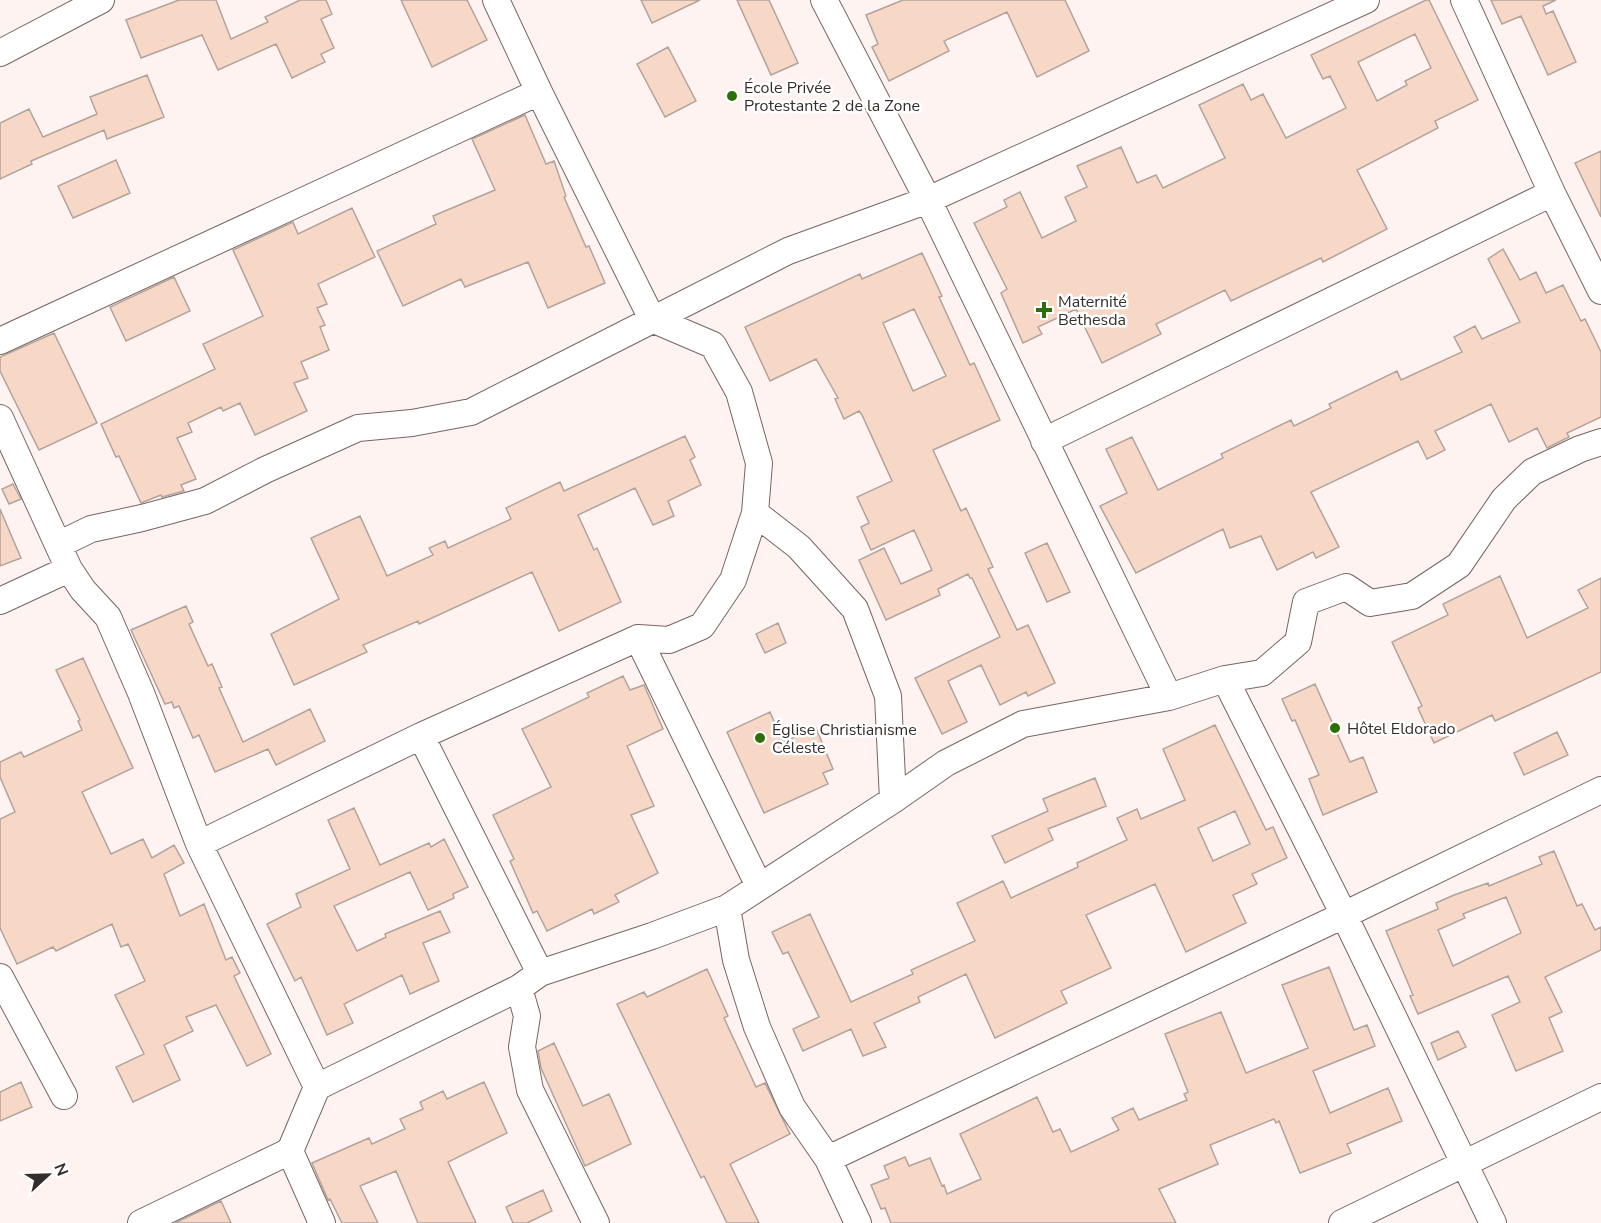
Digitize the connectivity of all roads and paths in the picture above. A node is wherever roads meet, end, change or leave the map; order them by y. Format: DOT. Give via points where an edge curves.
graph roads {
  1 [pos="100,0"];
  2 [pos="496,0"];
  3 [pos="824,0"];
  4 [pos="1366,0"];
  5 [pos="1464,0"];
  6 [pos="0,53"];
  7 [pos="539,92"];
  8 [pos="1552,193"];
  9 [pos="928,200"];
  10 [pos="1601,291"];
  11 [pos="652,319"];
  12 [pos="0,341"];
  13 [pos="0,418"];
  14 [pos="1044,441"];
  15 [pos="1601,442"];
  16 [pos="755,513"];
  17 [pos="58,545"];
  18 [pos="69,569"];
  19 [pos="0,601"];
  20 [pos="638,638"];
  21 [pos="1225,679"];
  22 [pos="1169,697"];
  23 [pos="421,736"];
  24 [pos="1601,790"];
  25 [pos="893,800"];
  26 [pos="199,844"];
  27 [pos="759,886"];
  28 [pos="728,908"];
  29 [pos="1344,915"];
  30 [pos="540,973"];
  31 [pos="0,976"];
  32 [pos="519,988"];
  33 [pos="317,1087"];
  34 [pos="64,1096"];
  35 [pos="1601,1097"];
  36 [pos="290,1151"];
  37 [pos="828,1159"];
  38 [pos="1464,1165"];
  39 [pos="141,1223"];
  40 [pos="322,1223"];
  41 [pos="596,1223"];
  42 [pos="858,1223"];
  43 [pos="1342,1223"];
  44 [pos="1493,1223"];
  1 -- 6 [label="street"];
  2 -- 7 [label="street"];
  3 -- 9 [label="street"];
  4 -- 9 [label="street"];
  5 -- 8 [label="street"];
  7 -- 11 [label="street"];
  7 -- 12 [label="street"];
  8 -- 10 [label="street"];
  8 -- 14 [label="street"];
  9 -- 11 [label="street" via="788,251"];
  9 -- 14 [label="street"];
  11 -- 16 [label="street" via="713,345 739,392 759,463"];
  11 -- 17 [label="street" via="471,412 358,428 205,501 91,529"];
  13 -- 17 [label="street"];
  14 -- 22 [label="street"];
  15 -- 21 [label="street" via="1532,472 1504,499 1459,565 1412,596 1370,603 1346,587 1306,602 1298,642 1262,673"];
  16 -- 20 [label="street" via="733,580 702,626 669,640"];
  16 -- 25 [label="street" via="799,547 855,609 888,696"];
  17 -- 18 [label="street"];
  18 -- 19 [label="street"];
  18 -- 26 [label="street" via="82,590 108,617"];
  20 -- 23 [label="street"];
  20 -- 27 [label="street"];
  21 -- 22 [label="street"];
  21 -- 29 [label="street"];
  22 -- 25 [label="street" via="1023,724 946,763"];
  23 -- 26 [label="street"];
  23 -- 30 [label="street"];
  24 -- 29 [label="street"];
  25 -- 27 [label="street"];
  26 -- 33 [label="street"];
  27 -- 28 [label="street"];
  28 -- 30 [label="street"];
  28 -- 37 [label="street" via="736,960 757,1027 792,1107"];
  29 -- 37 [label="street"];
  29 -- 38 [label="street"];
  30 -- 32 [label="street"];
  31 -- 34 [label="street"];
  32 -- 33 [label="street"];
  32 -- 41 [label="street" via="527,1016 522,1047 530,1090"];
  33 -- 36 [label="street"];
  35 -- 38 [label="street"];
  36 -- 39 [label="street"];
  36 -- 40 [label="street"];
  37 -- 42 [label="street"];
  38 -- 43 [label="street"];
  38 -- 44 [label="street"];
}
